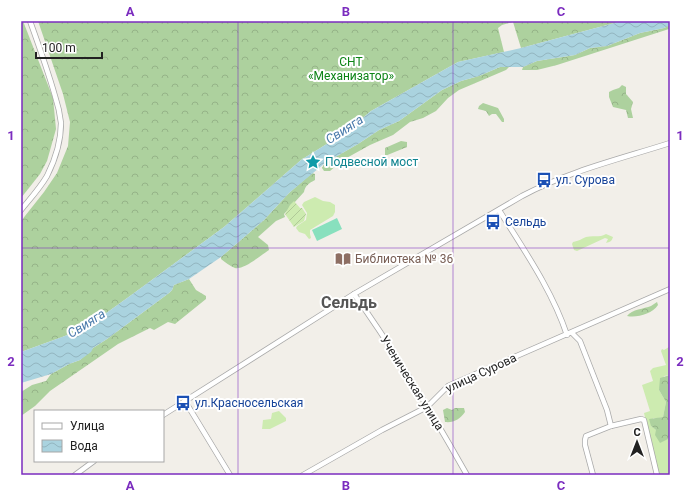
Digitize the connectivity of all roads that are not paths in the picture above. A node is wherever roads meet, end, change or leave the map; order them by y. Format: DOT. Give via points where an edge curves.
graph roads {
  1 [pos="30,21"];
  2 [pos="670,143"];
  3 [pos="21,210"];
  4 [pos="499,210"];
  5 [pos="670,289"];
  6 [pos="354,294"];
  7 [pos="569,334"];
  8 [pos="185,401"];
  9 [pos="427,407"];
  10 [pos="164,414"];
  11 [pos="611,426"];
  12 [pos="93,462"];
  13 [pos="75,475"];
  14 [pos="230,475"];
  15 [pos="303,475"];
  16 [pos="467,475"];
  17 [pos="593,475"];
  18 [pos="657,475"];
  1 -- 3 [label="street" via="52,86 61,123 55,158 47,176"];
  2 -- 4 [label="street" via="557,179"];
  4 -- 6 [label="street"];
  4 -- 7 [label="street" via="550,294"];
  5 -- 7 [label="street, улица Сурова"];
  6 -- 8 [label="street"];
  6 -- 9 [label="street, Ученическая улица" via="389,344"];
  7 -- 9 [label="street, улица Сурова" via="448,386"];
  7 -- 11 [label="street" via="580,341"];
  8 -- 10 [label="street"];
  8 -- 14 [label="street"];
  9 -- 15 [label="street, улица Сурова"];
  9 -- 16 [label="street, Ученическая улица"];
  11 -- 17 [label="street" via="586,436 585,445"];
  11 -- 18 [label="street" via="644,420"];
  12 -- 13 [label="street"];
}
